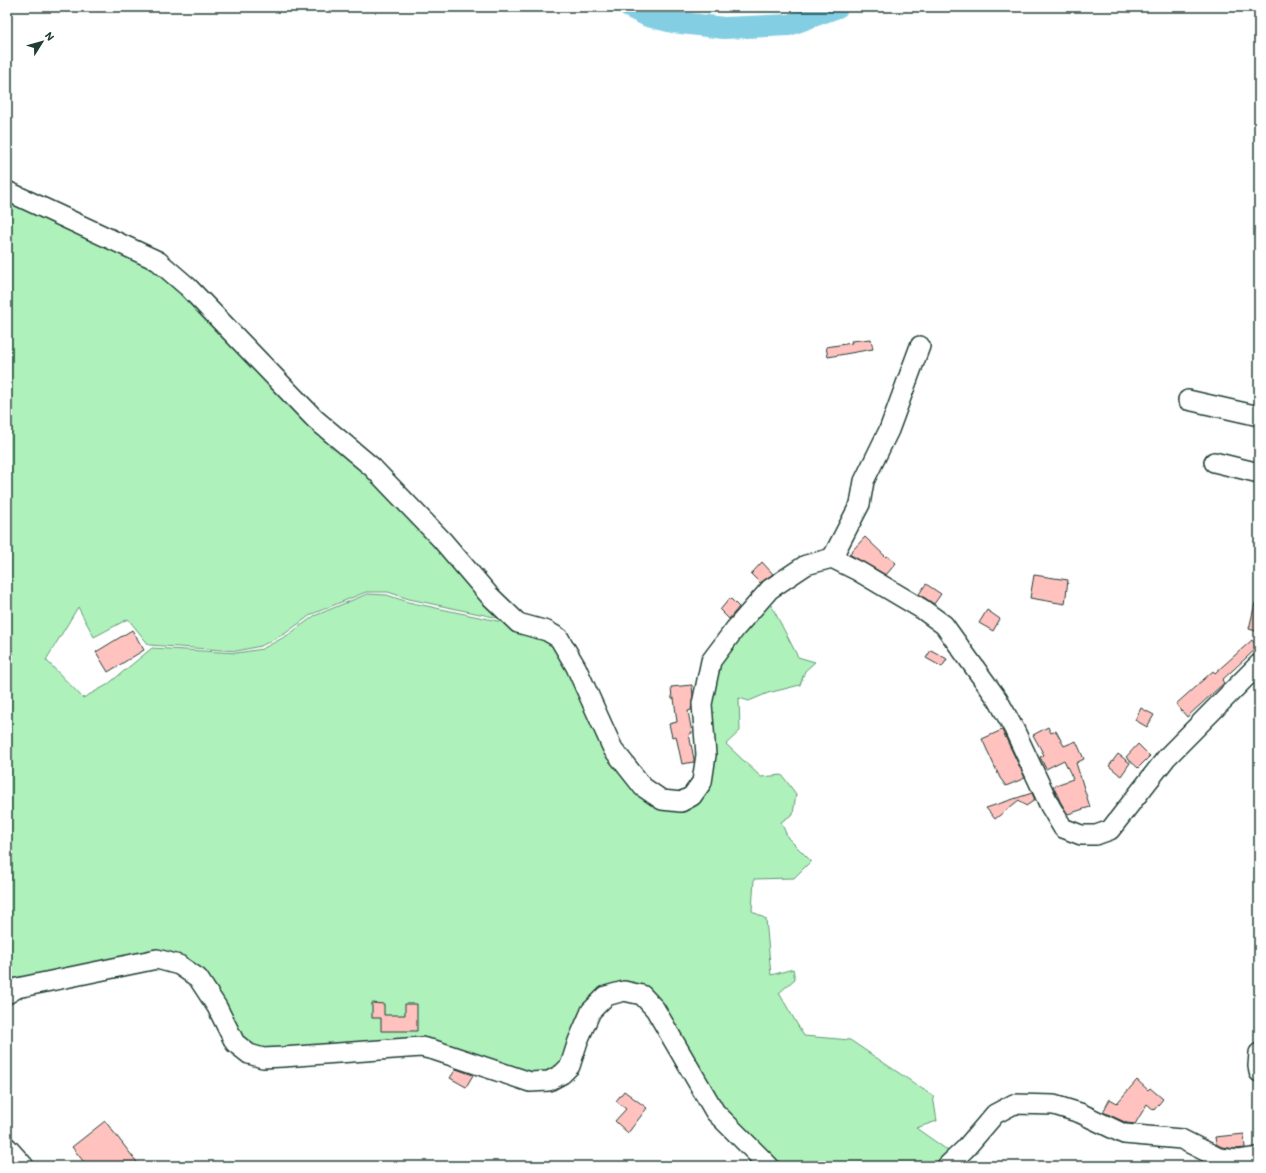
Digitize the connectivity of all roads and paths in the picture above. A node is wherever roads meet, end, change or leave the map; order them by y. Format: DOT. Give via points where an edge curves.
graph roads {
  1 [pos="7,191"];
  2 [pos="920,346"];
  3 [pos="1188,400"];
  4 [pos="1259,416"];
  5 [pos="1214,462"];
  6 [pos="1259,473"];
  7 [pos="832,558"];
  8 [pos="1259,664"];
  9 [pos="7,994"];
  10 [pos="1259,1053"];
  11 [pos="1259,1072"];
  12 [pos="7,1147"];
  13 [pos="1259,1157"];
  14 [pos="24,1166"];
  15 [pos="769,1166"];
  16 [pos="947,1166"];
  1 -- 7 [label="street" via="158,261 188,287 314,419 372,467 442,540 489,595 518,623 547,631 559,638 576,667 613,749 643,787 662,800 681,802 692,796 702,782 706,755 702,704 711,661 770,589 806,565"];
  2 -- 7 [label="street" via="889,430 864,480 860,504"];
  3 -- 4 [label="street"];
  5 -- 6 [label="street"];
  7 -- 8 [label="street" via="922,609 944,625 998,700 1063,828 1081,835 1096,835 1110,830 1167,757"];
  9 -- 15 [label="street" via="17,988 157,959 179,965 198,978 217,1007 235,1043 249,1054 263,1058 421,1047 530,1082 549,1081 570,1066 591,1011 606,996 624,991 642,995 656,1009 715,1112"];
  10 -- 11 [label="street"];
  12 -- 14 [label="street"];
  13 -- 16 [label="street" via="1239,1160 1219,1158 1181,1139 1124,1134 1080,1113 1054,1105 1014,1104 994,1114 965,1150"];
}
